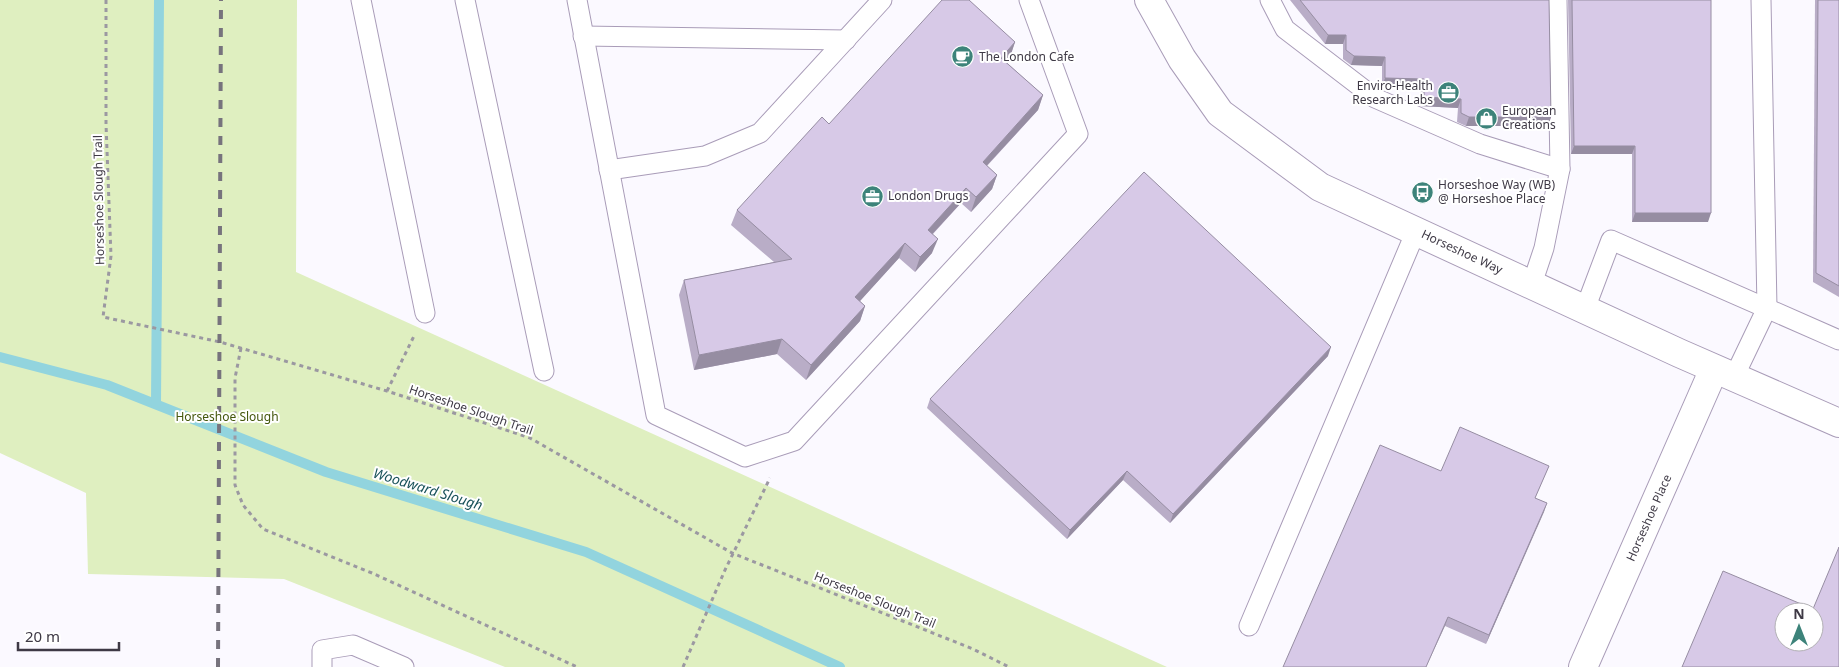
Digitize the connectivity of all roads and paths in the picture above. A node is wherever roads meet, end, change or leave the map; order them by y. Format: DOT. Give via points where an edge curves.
graph roads {
  1 [pos="106,0"];
  2 [pos="361,0"];
  3 [pos="465,0"];
  4 [pos="577,0"];
  5 [pos="882,0"];
  6 [pos="1029,0"];
  7 [pos="1149,0"];
  8 [pos="1270,0"];
  9 [pos="1557,0"];
  10 [pos="1761,0"];
  11 [pos="584,36"];
  12 [pos="846,40"];
  13 [pos="1560,169"];
  14 [pos="609,170"];
  15 [pos="1416,231"];
  16 [pos="1532,284"];
  17 [pos="1767,308"];
  18 [pos="1585,309"];
  19 [pos="425,313"];
  20 [pos="1839,340"];
  21 [pos="241,348"];
  22 [pos="544,371"];
  23 [pos="1724,373"];
  24 [pos="387,391"];
  25 [pos="1839,423"];
  26 [pos="786,443"];
  27 [pos="732,553"];
  28 [pos="1249,626"];
  29 [pos="322,667"];
  30 [pos="404,667"];
  31 [pos="577,667"];
  32 [pos="683,667"];
  33 [pos="1009,667"];
  34 [pos="1583,667"];
  1 -- 21 [label="path, Horseshoe Slough Trail" via="111,256 103,317"];
  2 -- 19 [label="lane"];
  3 -- 22 [label="lane"];
  4 -- 11 [label="lane"];
  5 -- 12 [label="lane"];
  6 -- 26 [label="lane" via="1078,134 794,441"];
  7 -- 15 [label="street, Horseshoe Way" via="1182,59 1220,112 1320,187"];
  8 -- 13 [label="lane" via="1285,29 1375,98 1480,144"];
  9 -- 13 [label="lane"];
  10 -- 17 [label="lane"];
  11 -- 12 [label="lane"];
  11 -- 14 [label="lane"];
  12 -- 14 [label="lane" via="760,133 705,156"];
  13 -- 16 [label="lane" via="1544,248"];
  14 -- 26 [label="lane" via="656,415 745,457"];
  15 -- 16 [label="street, Horseshoe Way"];
  15 -- 28 [label="lane"];
  16 -- 18 [label="street, Horseshoe Way"];
  17 -- 18 [label="lane" via="1611,240"];
  17 -- 20 [label="lane"];
  17 -- 23 [label="lane"];
  18 -- 23 [label="street, Horseshoe Way"];
  19 -- 24 [label="path"];
  21 -- 24 [label="path, Horseshoe Slough Trail"];
  21 -- 31 [label="path" via="235,378 235,485 243,504 263,529 372,573"];
  23 -- 25 [label="street, Horseshoe Way"];
  23 -- 34 [label="street, Horseshoe Place"];
  24 -- 27 [label="path, Horseshoe Slough Trail" via="530,438"];
  26 -- 27 [label="path"];
  27 -- 32 [label="path"];
  27 -- 33 [label="path, Horseshoe Slough Trail" via="973,649"];
  29 -- 30 [label="lane" via="322,650 353,645"];
}
